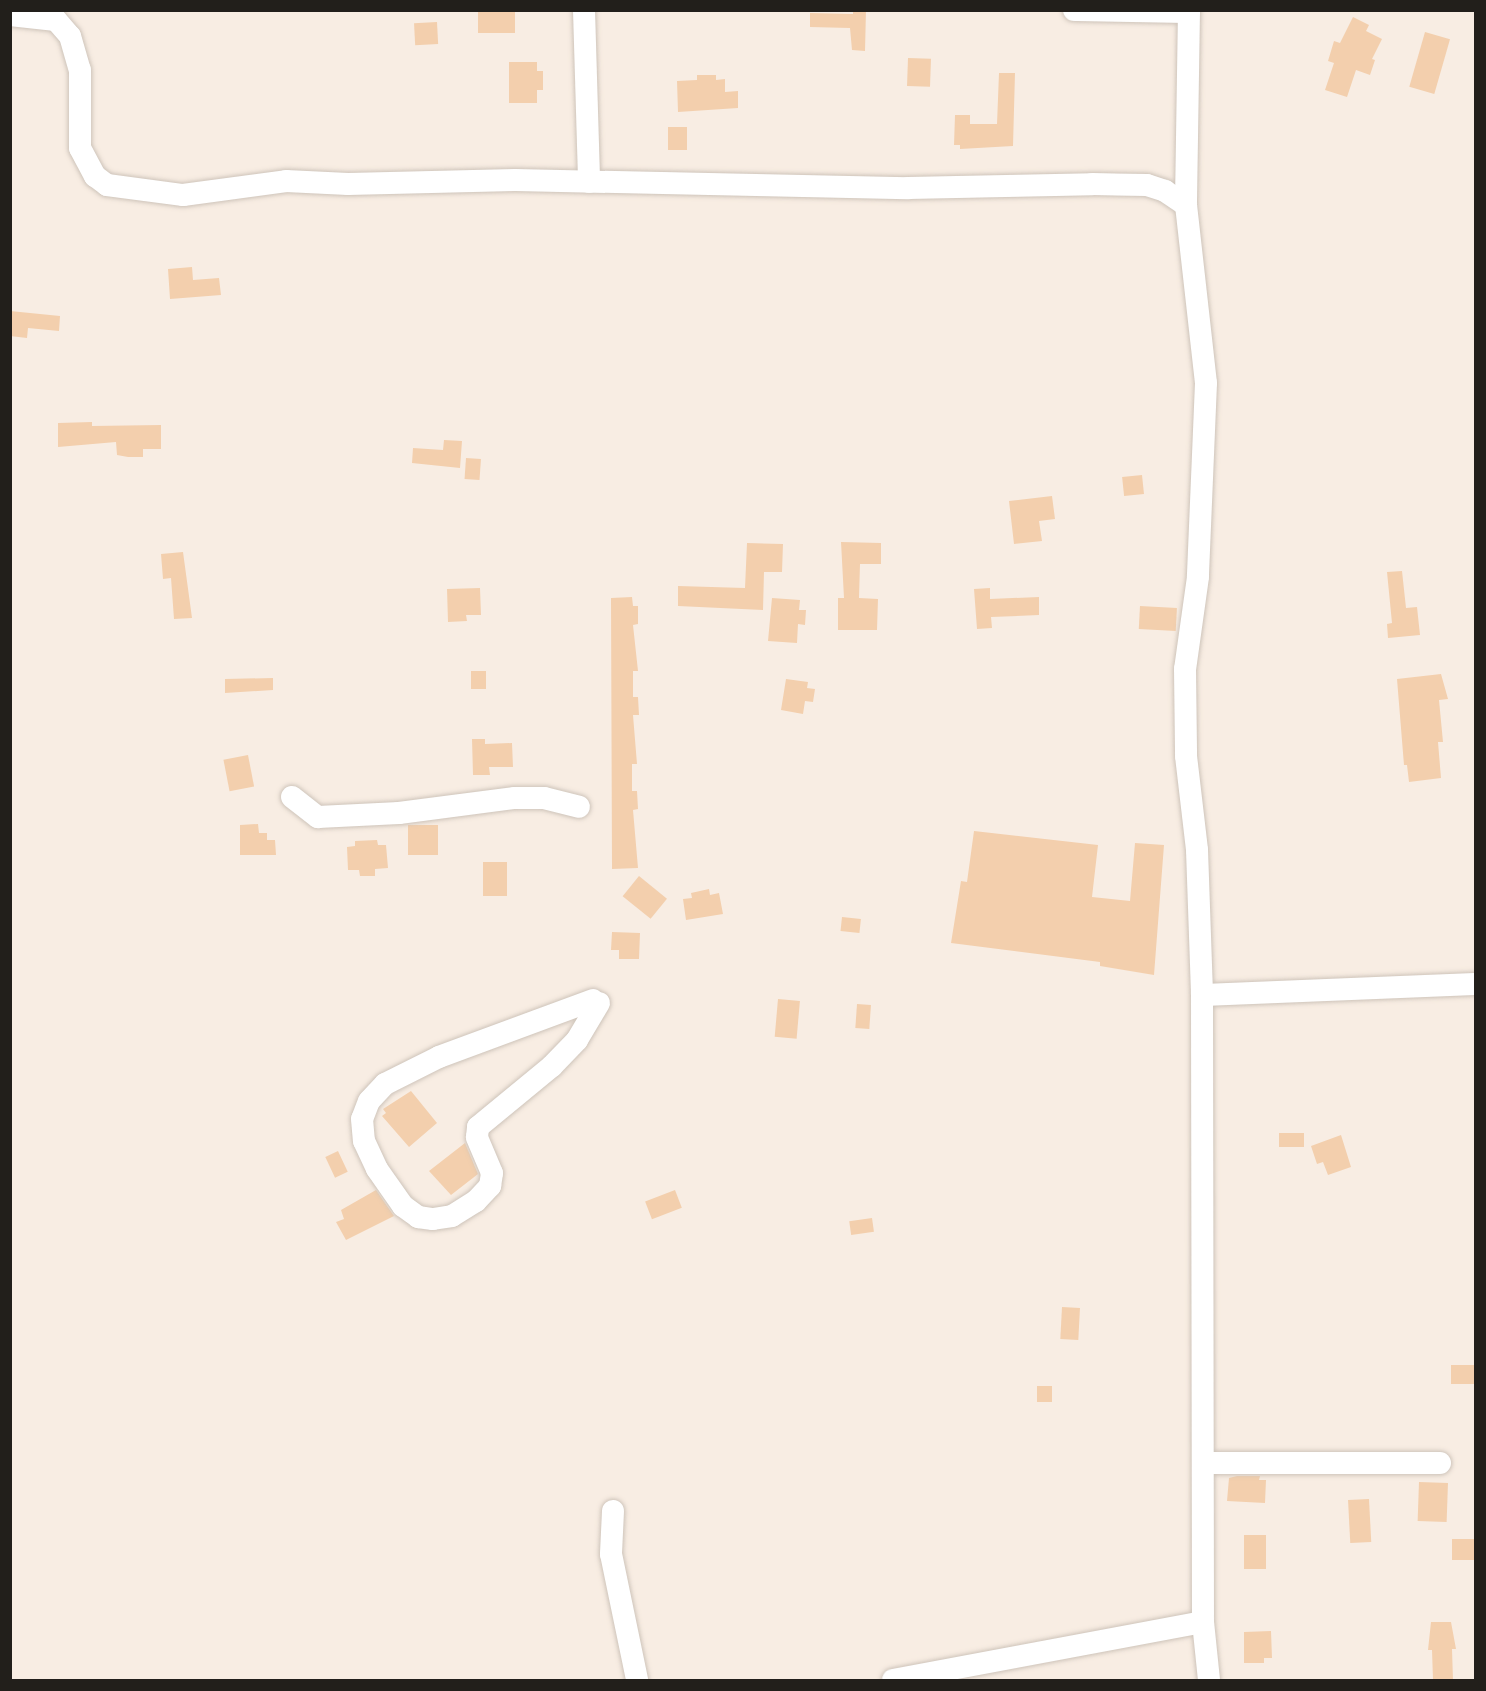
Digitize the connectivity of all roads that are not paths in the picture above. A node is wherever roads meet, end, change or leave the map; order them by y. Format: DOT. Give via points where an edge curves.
graph roads {
  1 [pos="584,10"];
  2 [pos="1074,10"];
  3 [pos="1189,11"];
  4 [pos="10,15"];
  5 [pos="589,182"];
  6 [pos="1185,205"];
  7 [pos="292,797"];
  8 [pos="579,807"];
  9 [pos="1476,984"];
  10 [pos="1202,995"];
  11 [pos="596,1002"];
  12 [pos="1205,1463"];
  13 [pos="1440,1463"];
  14 [pos="613,1511"];
  15 [pos="1203,1622"];
  16 [pos="637,1680"];
  17 [pos="893,1680"];
  18 [pos="1209,1680"];
  1 -- 5 [label="street"];
  2 -- 3 [label="street"];
  3 -- 6 [label="street"];
  4 -- 5 [label="street" via="56,20 70,36 80,70 80,148 95,176 107,185 183,195 278,181"];
  5 -- 6 [label="street" via="908,188 1147,185 1165,190"];
  6 -- 10 [label="street" via="1206,383 1198,576 1185,669 1186,756 1197,850"];
  7 -- 8 [label="street" via="318,817 399,813 515,798 544,798"];
  9 -- 10 [label="street"];
  10 -- 12 [label="street" via="1200,1220"];
  11 -- 11 [label="street" via="439,1057 385,1084 369,1101 362,1119 364,1141 377,1169 403,1206 418,1217 433,1219 452,1216 476,1201 490,1186 492,1173 477,1137 478,1127 552,1066 577,1040"];
  12 -- 13 [label="street"];
  12 -- 15 [label="street"];
  14 -- 16 [label="street" via="612,1564"];
  15 -- 17 [label="street"];
  15 -- 18 [label="street"];
}
